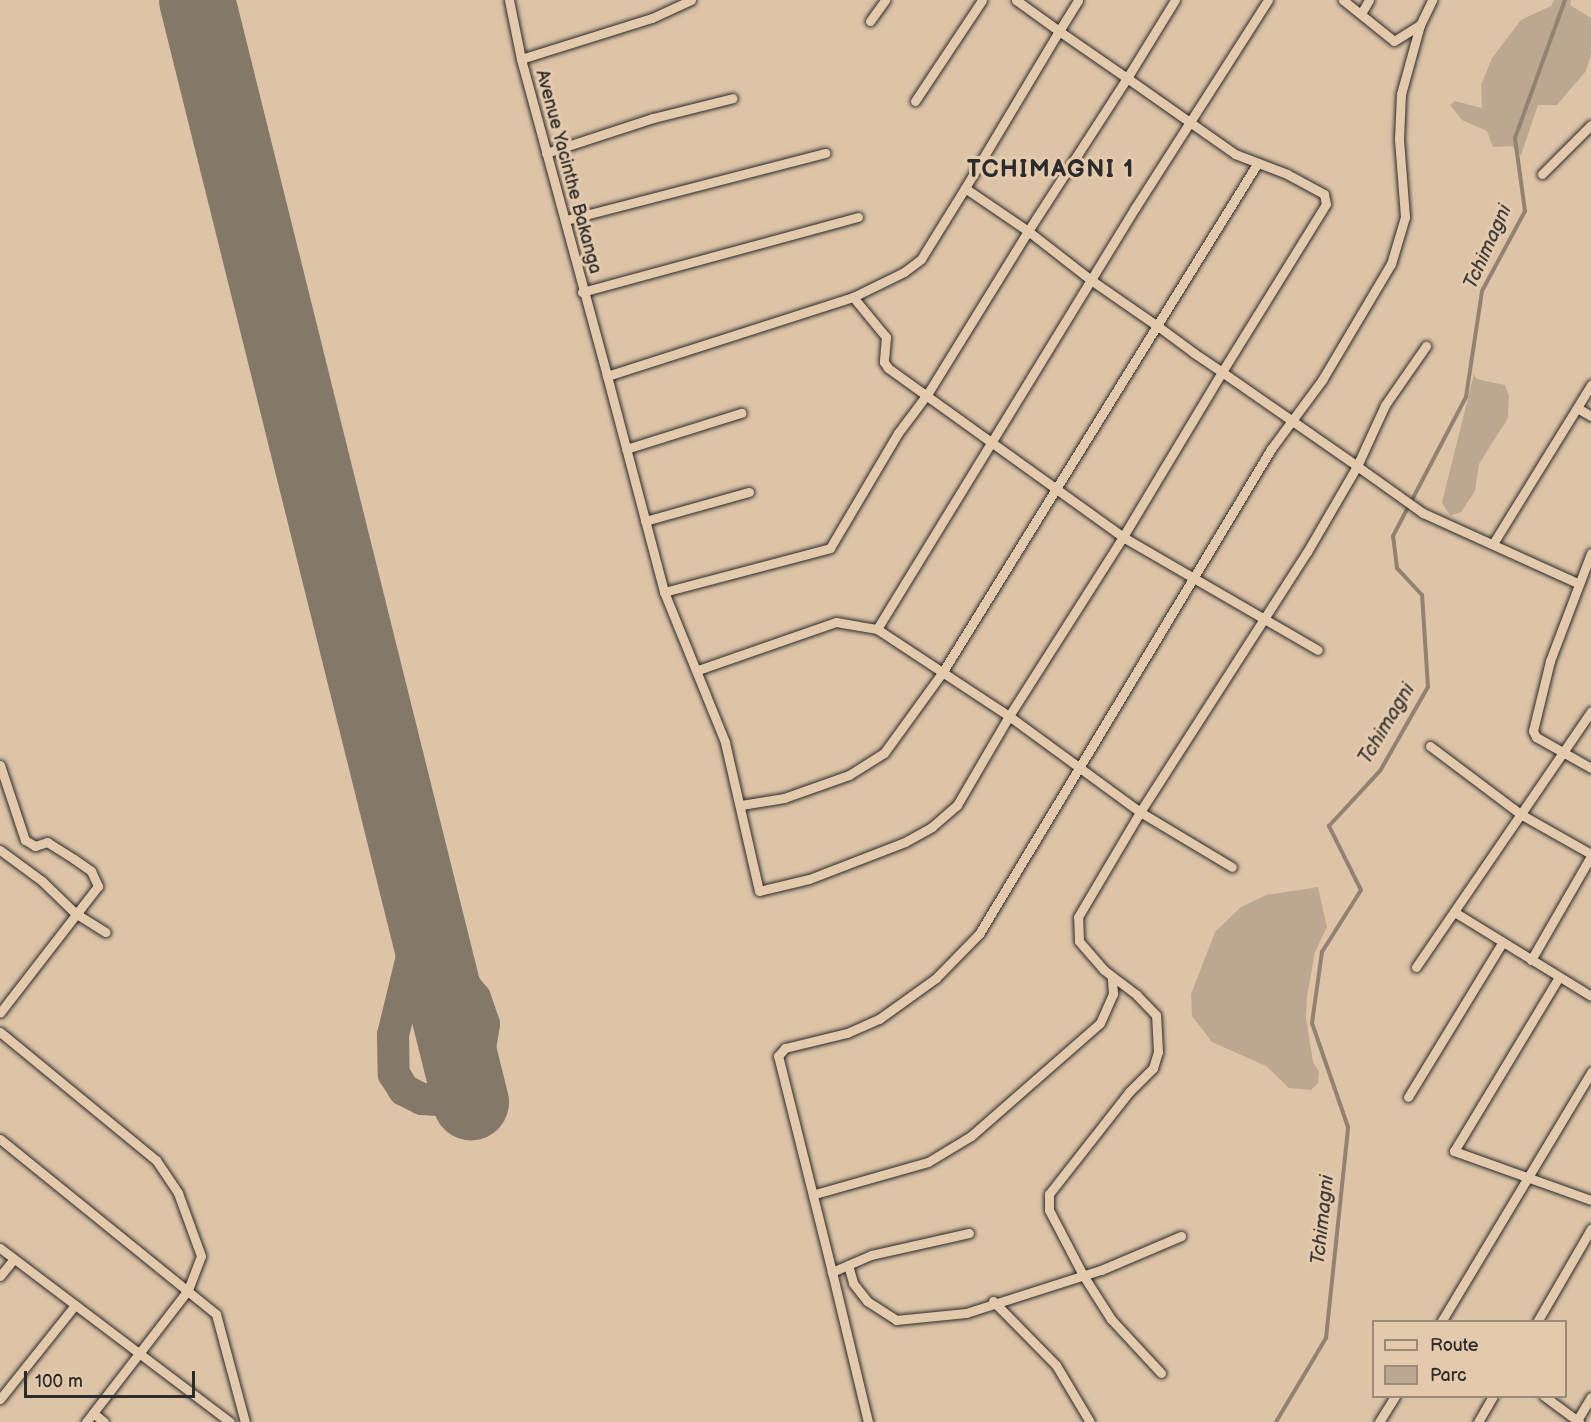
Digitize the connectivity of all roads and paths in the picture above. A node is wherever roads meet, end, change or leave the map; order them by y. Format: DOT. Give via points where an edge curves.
graph roads {
  1 [pos="509,0"];
  2 [pos="691,0"];
  3 [pos="885,0"];
  4 [pos="982,0"];
  5 [pos="1016,0"];
  6 [pos="1078,0"];
  7 [pos="1175,0"];
  8 [pos="1268,0"];
  9 [pos="1342,0"];
  10 [pos="1369,0"];
  11 [pos="1432,0"];
  12 [pos="1362,12"];
  13 [pos="870,21"];
  14 [pos="1420,25"];
  15 [pos="1059,31"];
  16 [pos="521,59"];
  17 [pos="1127,78"];
  18 [pos="733,98"];
  19 [pos="915,101"];
  20 [pos="1192,124"];
  21 [pos="1591,125"];
  22 [pos="546,153"];
  23 [pos="826,153"];
  24 [pos="1257,164"];
  25 [pos="1542,174"];
  26 [pos="965,188"];
  27 [pos="858,217"];
  28 [pos="567,220"];
  29 [pos="1029,231"];
  30 [pos="1091,280"];
  31 [pos="582,292"];
  32 [pos="854,297"];
  33 [pos="1159,327"];
  34 [pos="1426,346"];
  35 [pos="1222,372"];
  36 [pos="607,376"];
  37 [pos="1591,385"];
  38 [pos="928,393"];
  39 [pos="1579,409"];
  40 [pos="741,413"];
  41 [pos="1591,416"];
  42 [pos="1294,422"];
  43 [pos="994,442"];
  44 [pos="626,449"];
  45 [pos="1357,466"];
  46 [pos="1056,489"];
  47 [pos="749,492"];
  48 [pos="645,521"];
  49 [pos="1123,537"];
  50 [pos="1494,542"];
  51 [pos="1591,553"];
  52 [pos="1194,581"];
  53 [pos="1577,583"];
  54 [pos="664,592"];
  55 [pos="1264,622"];
  56 [pos="877,629"];
  57 [pos="1318,651"];
  58 [pos="698,670"];
  59 [pos="942,673"];
  60 [pos="1591,711"];
  61 [pos="1008,717"];
  62 [pos="1430,746"];
  63 [pos="1564,754"];
  64 [pos="0,765"];
  65 [pos="1078,766"];
  66 [pos="1591,768"];
  67 [pos="741,805"];
  68 [pos="1140,812"];
  69 [pos="1522,815"];
  70 [pos="0,850"];
  71 [pos="1591,855"];
  72 [pos="1232,867"];
  73 [pos="75,913"];
  74 [pos="1456,913"];
  75 [pos="106,932"];
  76 [pos="1502,943"];
  77 [pos="1531,960"];
  78 [pos="1416,967"];
  79 [pos="1559,977"];
  80 [pos="1112,978"];
  81 [pos="1591,996"];
  82 [pos="0,1012"];
  83 [pos="0,1032"];
  84 [pos="1591,1072"];
  85 [pos="1408,1097"];
  86 [pos="0,1139"];
  87 [pos="1529,1180"];
  88 [pos="815,1194"];
  89 [pos="1591,1200"];
  90 [pos="1591,1229"];
  91 [pos="969,1233"];
  92 [pos="1181,1236"];
  93 [pos="0,1248"];
  94 [pos="13,1260"];
  95 [pos="848,1265"];
  96 [pos="832,1272"];
  97 [pos="1083,1275"];
  98 [pos="0,1276"];
  99 [pos="188,1290"];
  100 [pos="993,1301"];
  101 [pos="75,1305"];
  102 [pos="1443,1320"];
  103 [pos="1538,1320"];
  104 [pos="141,1353"];
  105 [pos="1161,1373"];
  106 [pos="1591,1397"];
  107 [pos="1394,1398"];
  108 [pos="1492,1398"];
  109 [pos="1547,1398"];
  110 [pos="0,1399"];
  111 [pos="93,1413"];
  112 [pos="86,1422"];
  113 [pos="104,1422"];
  114 [pos="230,1422"];
  115 [pos="245,1422"];
  116 [pos="868,1422"];
  117 [pos="1089,1422"];
  118 [pos="1379,1422"];
  119 [pos="1478,1422"];
  120 [pos="1577,1422"];
  1 -- 16 [label="street, Avenue Yacinthe Bakanga"];
  2 -- 16 [label="street" via="652,18"];
  3 -- 13 [label="street"];
  4 -- 19 [label="street"];
  5 -- 15 [label="street"];
  6 -- 15 [label="street"];
  7 -- 17 [label="street"];
  8 -- 20 [label="street"];
  9 -- 12 [label="street"];
  10 -- 12 [label="street"];
  11 -- 14 [label="street"];
  12 -- 14 [label="street" via="1394,41 1403,39"];
  14 -- 42 [label="street" via="1401,94 1399,139 1405,217 1401,241 1391,264"];
  15 -- 17 [label="street"];
  15 -- 26 [label="street"];
  16 -- 22 [label="street, Avenue Yacinthe Bakanga"];
  17 -- 20 [label="street"];
  17 -- 29 [label="street"];
  18 -- 22 [label="street" via="653,118"];
  20 -- 24 [label="street" via="1234,154"];
  20 -- 30 [label="street"];
  21 -- 25 [label="street"];
  22 -- 28 [label="street, Avenue Yacinthe Bakanga"];
  23 -- 28 [label="street"];
  24 -- 33 [label="street"];
  24 -- 35 [label="street" via="1287,174 1328,198"];
  26 -- 29 [label="street"];
  26 -- 32 [label="street" via="921,259"];
  27 -- 31 [label="street"];
  28 -- 31 [label="street, Avenue Yacinthe Bakanga"];
  29 -- 30 [label="street"];
  29 -- 38 [label="street"];
  30 -- 33 [label="street"];
  30 -- 43 [label="street"];
  31 -- 36 [label="street, Avenue Yacinthe Bakanga"];
  32 -- 36 [label="street"];
  32 -- 38 [label="street" via="886,337 884,362 888,368"];
  33 -- 35 [label="street"];
  33 -- 46 [label="street"];
  34 -- 45 [label="street" via="1385,405"];
  35 -- 42 [label="street"];
  35 -- 49 [label="street"];
  36 -- 44 [label="street, Avenue Yacinthe Bakanga"];
  37 -- 39 [label="street"];
  38 -- 43 [label="street"];
  38 -- 54 [label="street" via="898,434 830,548"];
  39 -- 41 [label="street"];
  39 -- 50 [label="street"];
  40 -- 44 [label="street"];
  42 -- 45 [label="street"];
  42 -- 52 [label="street" via="1271,449"];
  43 -- 46 [label="street"];
  43 -- 56 [label="street"];
  44 -- 48 [label="street, Avenue Yacinthe Bakanga"];
  45 -- 50 [label="street" via="1423,513"];
  45 -- 55 [label="street"];
  46 -- 49 [label="street"];
  46 -- 59 [label="street"];
  47 -- 48 [label="street"];
  48 -- 54 [label="street, Avenue Yacinthe Bakanga"];
  49 -- 52 [label="street"];
  49 -- 61 [label="street"];
  50 -- 53 [label="street"];
  51 -- 53 [label="street"];
  52 -- 55 [label="street"];
  52 -- 65 [label="street"];
  53 -- 63 [label="street" via="1533,723 1536,737"];
  54 -- 58 [label="street, Avenue Yacinthe Bakanga"];
  55 -- 57 [label="street"];
  55 -- 68 [label="street"];
  56 -- 58 [label="street" via="836,622"];
  56 -- 59 [label="street"];
  58 -- 67 [label="street" via="725,742"];
  59 -- 61 [label="street"];
  59 -- 67 [label="street" via="884,753 868,766 784,798"];
  60 -- 63 [label="street"];
  61 -- 65 [label="street"];
  61 -- 67 [label="street" via="957,805 932,827 863,860 759,891"];
  62 -- 69 [label="street"];
  63 -- 66 [label="street"];
  63 -- 69 [label="street"];
  64 -- 73 [label="street" via="25,840 35,846 47,842 91,872 98,886"];
  65 -- 68 [label="street"];
  65 -- 88 [label="street" via="979,934 957,958 910,1000 879,1019 780,1051 777,1056"];
  68 -- 72 [label="street"];
  68 -- 80 [label="street" via="1078,917 1079,940"];
  69 -- 71 [label="street"];
  69 -- 74 [label="street"];
  70 -- 73 [label="street" via="42,881"];
  71 -- 77 [label="street"];
  73 -- 75 [label="street"];
  73 -- 82 [label="street"];
  74 -- 76 [label="street"];
  74 -- 78 [label="street"];
  76 -- 77 [label="street"];
  76 -- 85 [label="street"];
  77 -- 79 [label="street"];
  79 -- 81 [label="street"];
  79 -- 87 [label="street" via="1455,1145 1458,1154"];
  80 -- 88 [label="street" via="1110,1002 1100,1023 971,1136 908,1170 866,1177"];
  80 -- 97 [label="street" via="1137,995 1156,1015 1158,1052 1153,1068 1129,1092 1049,1194 1049,1210"];
  83 -- 99 [label="street" via="156,1160 178,1193 201,1256"];
  84 -- 87 [label="street"];
  86 -- 99 [label="street"];
  87 -- 89 [label="street"];
  87 -- 102 [label="street"];
  88 -- 96 [label="street"];
  90 -- 103 [label="street"];
  91 -- 95 [label="street" via="871,1255"];
  92 -- 97 [label="street"];
  93 -- 94 [label="street"];
  94 -- 98 [label="street"];
  94 -- 101 [label="street"];
  95 -- 96 [label="street"];
  95 -- 100 [label="street" via="853,1283 867,1301 896,1320 966,1313"];
  96 -- 116 [label="street"];
  97 -- 100 [label="street"];
  97 -- 105 [label="street" via="1111,1319"];
  99 -- 104 [label="street"];
  99 -- 115 [label="street" via="216,1314"];
  100 -- 117 [label="street" via="1056,1365"];
  101 -- 104 [label="street"];
  101 -- 110 [label="street"];
  104 -- 111 [label="street"];
  104 -- 114 [label="street"];
  106 -- 120 [label="street"];
  107 -- 118 [label="street"];
  108 -- 119 [label="street"];
  109 -- 120 [label="street"];
  111 -- 112 [label="street"];
  111 -- 113 [label="street"];
}
